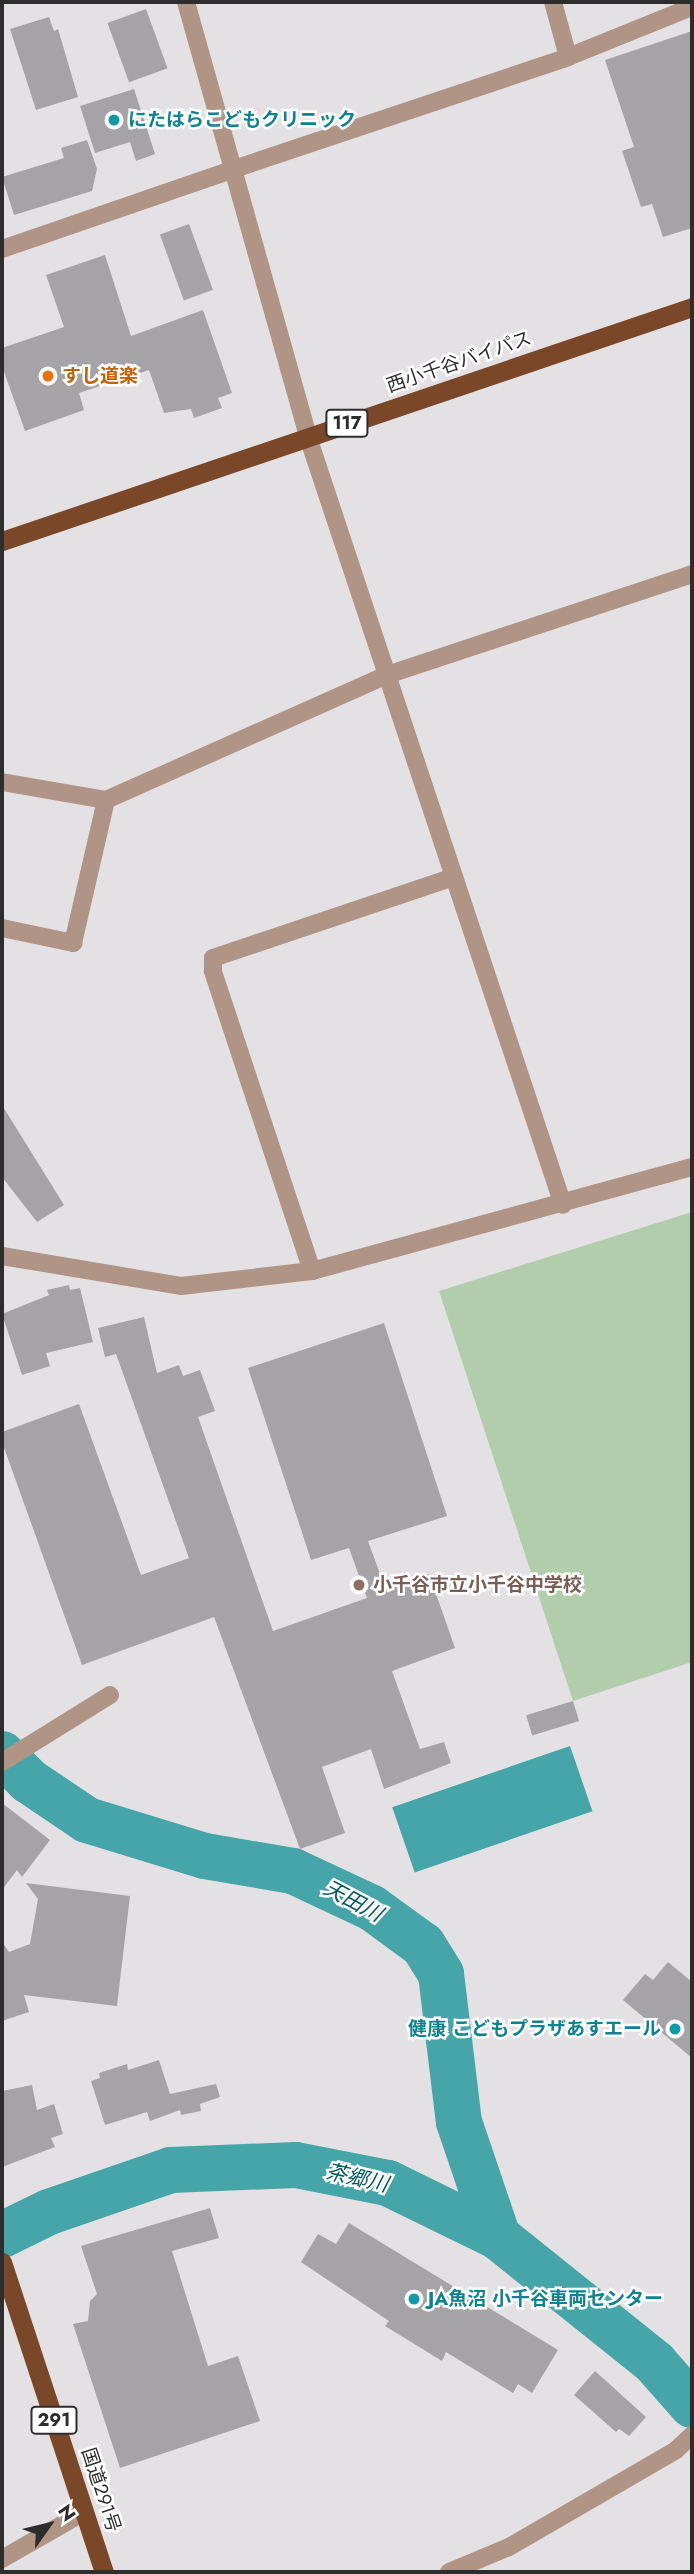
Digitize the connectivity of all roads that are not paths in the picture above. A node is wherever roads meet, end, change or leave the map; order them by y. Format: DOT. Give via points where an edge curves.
graph roads {
  1 [pos="186,2"];
  2 [pos="553,2"];
  3 [pos="692,7"];
  4 [pos="568,57"];
  5 [pos="231,170"];
  6 [pos="2,249"];
  7 [pos="692,307"];
  8 [pos="308,437"];
  9 [pos="2,541"];
  10 [pos="692,574"];
  11 [pos="387,675"];
  12 [pos="2,782"];
  13 [pos="106,800"];
  14 [pos="454,877"];
  15 [pos="2,928"];
  16 [pos="692,1167"];
  17 [pos="563,1205"];
  18 [pos="2,1256"];
  19 [pos="312,1271"];
  20 [pos="110,1695"];
  21 [pos="2,1762"];
  22 [pos="3,2265"];
  23 [pos="692,2435"];
  24 [pos="84,2512"];
  25 [pos="2,2559"];
  26 [pos="104,2572"];
  27 [pos="449,2572"];
  1 -- 5 [label="street"];
  2 -- 4 [label="street"];
  3 -- 4 [label="street"];
  4 -- 5 [label="street"];
  5 -- 6 [label="street"];
  5 -- 8 [label="street"];
  7 -- 8 [label="highway, 西小千谷バイパス / 117"];
  8 -- 9 [label="highway, 西小千谷バイパス / 117"];
  8 -- 11 [label="street"];
  10 -- 11 [label="street"];
  11 -- 13 [label="street"];
  11 -- 14 [label="street"];
  12 -- 13 [label="street"];
  13 -- 15 [label="street" via="73,943"];
  14 -- 17 [label="street"];
  14 -- 19 [label="street" via="213,958 213,971"];
  16 -- 17 [label="street"];
  17 -- 19 [label="street"];
  18 -- 19 [label="street" via="181,1286"];
  20 -- 21 [label="street"];
  22 -- 24 [label="highway, 国道291号 / 291"];
  23 -- 27 [label="street" via="676,2450 509,2547"];
  24 -- 25 [label="street"];
  24 -- 26 [label="highway, 国道291号 / 291"];
}
